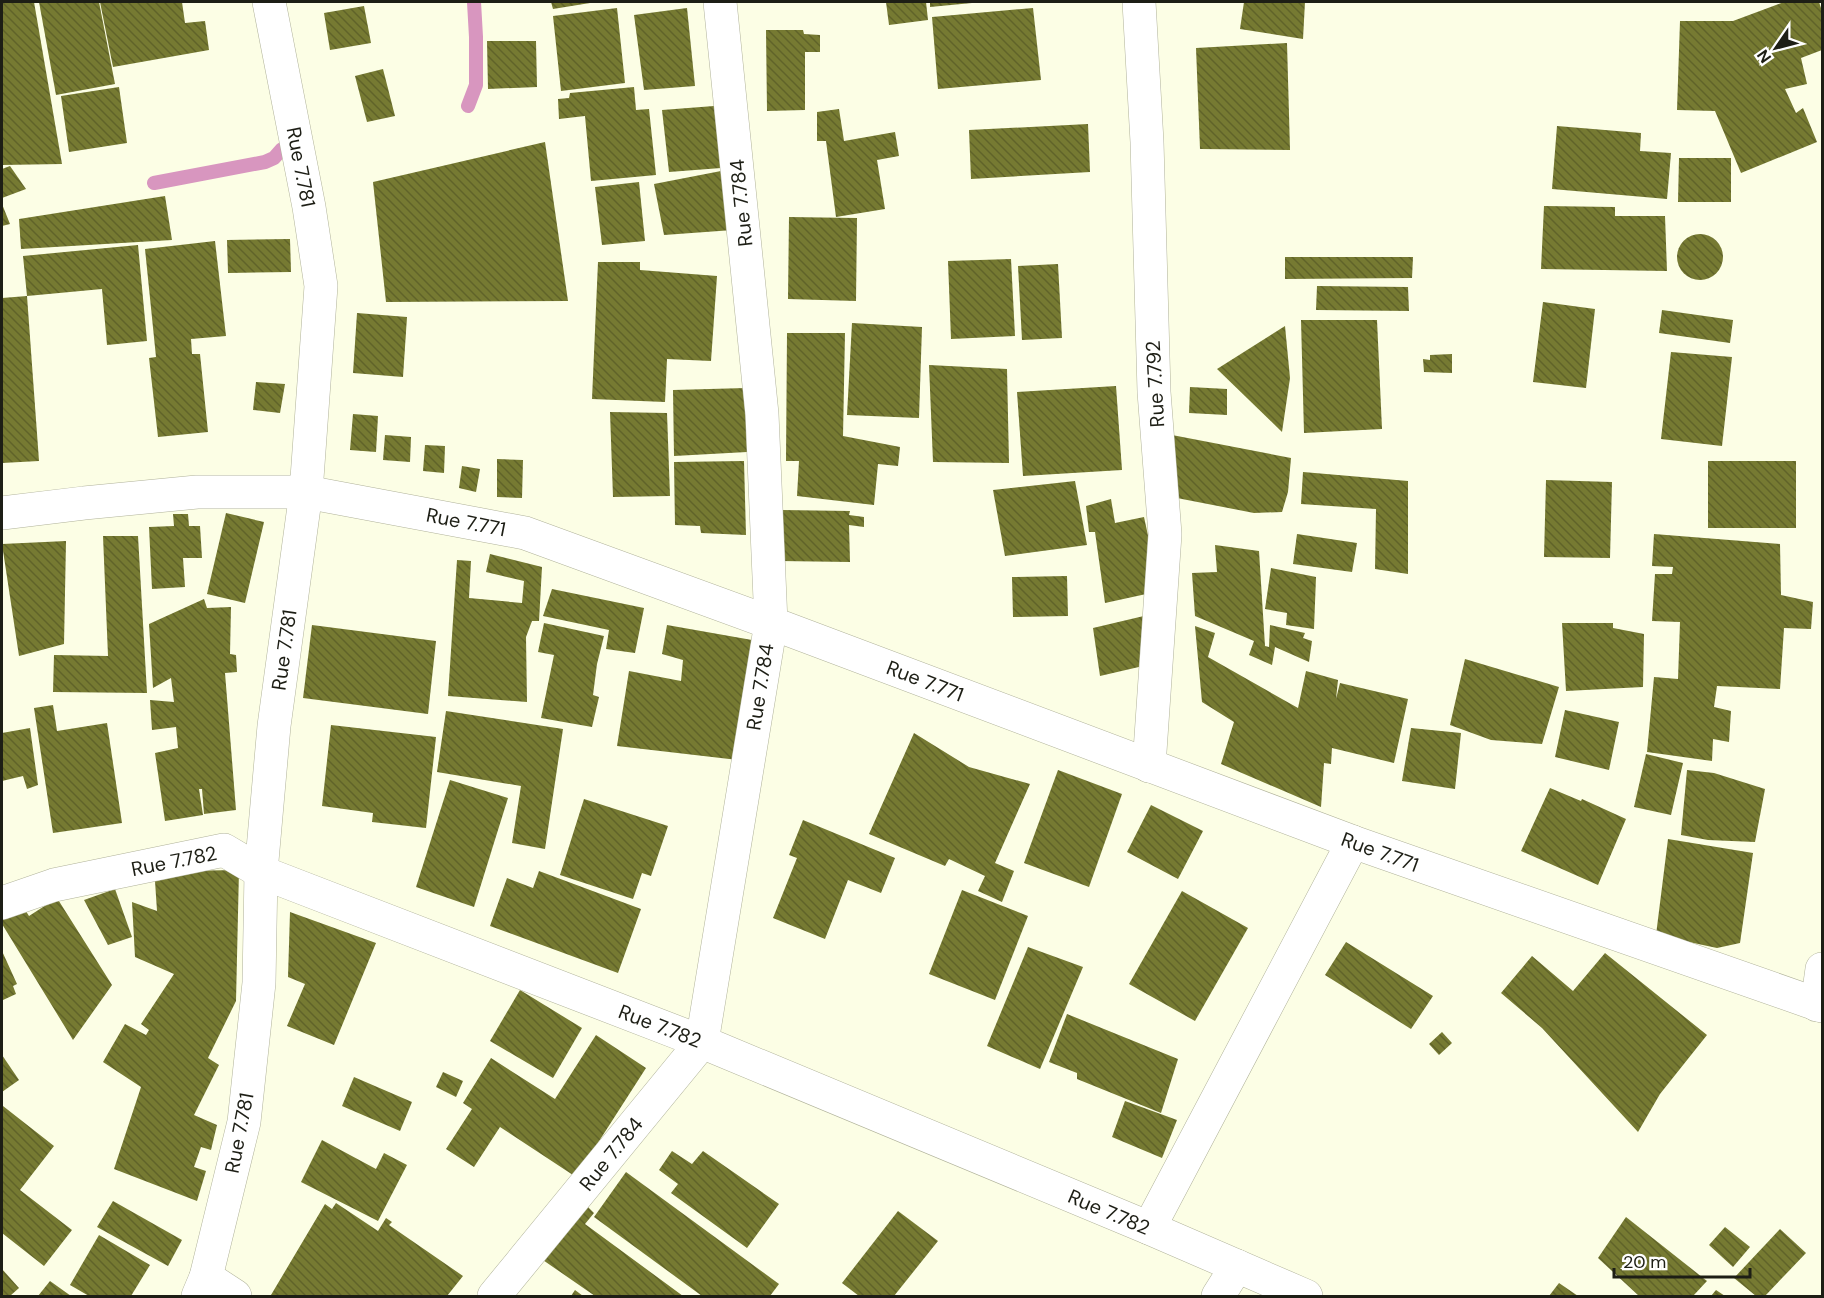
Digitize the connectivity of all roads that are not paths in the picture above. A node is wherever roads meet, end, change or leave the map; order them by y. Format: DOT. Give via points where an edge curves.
graph roads {
  1 [pos="269,2"];
  2 [pos="720,2"];
  3 [pos="1139,2"];
  4 [pos="306,492"];
  5 [pos="2,513"];
  6 [pos="771,623"];
  7 [pos="1149,766"];
  8 [pos="1353,842"];
  9 [pos="261,873"];
  10 [pos="2,903"];
  11 [pos="1822,969"];
  12 [pos="1820,1006"];
  13 [pos="702,1042"];
  14 [pos="1149,1228"];
  15 [pos="1237,1266"];
  16 [pos="202,1287"];
  17 [pos="235,1296"];
  18 [pos="494,1296"];
  19 [pos="1218,1296"];
  20 [pos="1306,1296"];
  1 -- 4 [label="street, Rue 7.781" via="321,286"];
  2 -- 6 [label="street, Rue 7.784" via="762,414"];
  3 -- 7 [label="street, Rue 7.792" via="1148,142 1154,392 1165,534"];
  4 -- 5 [label="street, Rue 7.771" via="197,492"];
  4 -- 6 [label="street, Rue 7.771" via="525,533"];
  4 -- 9 [label="street, Rue 7.781" via="274,726"];
  6 -- 7 [label="street, Rue 7.771"];
  6 -- 13 [label="street, Rue 7.784"];
  7 -- 8 [label="street, Rue 7.771"];
  8 -- 12 [label="street, Rue 7.771"];
  8 -- 14 [label="street"];
  9 -- 10 [label="street, Rue 7.782" via="224,850 54,885"];
  9 -- 13 [label="street, Rue 7.782"];
  9 -- 16 [label="street, Rue 7.781" via="259,983 244,1122"];
  11 -- 12 [label="street"];
  13 -- 14 [label="street, Rue 7.782"];
  13 -- 18 [label="street, Rue 7.784"];
  14 -- 15 [label="street, Rue 7.782"];
  15 -- 19 [label="street"];
  15 -- 20 [label="street, Rue 7.782"];
  16 -- 17 [label="street"];
}
